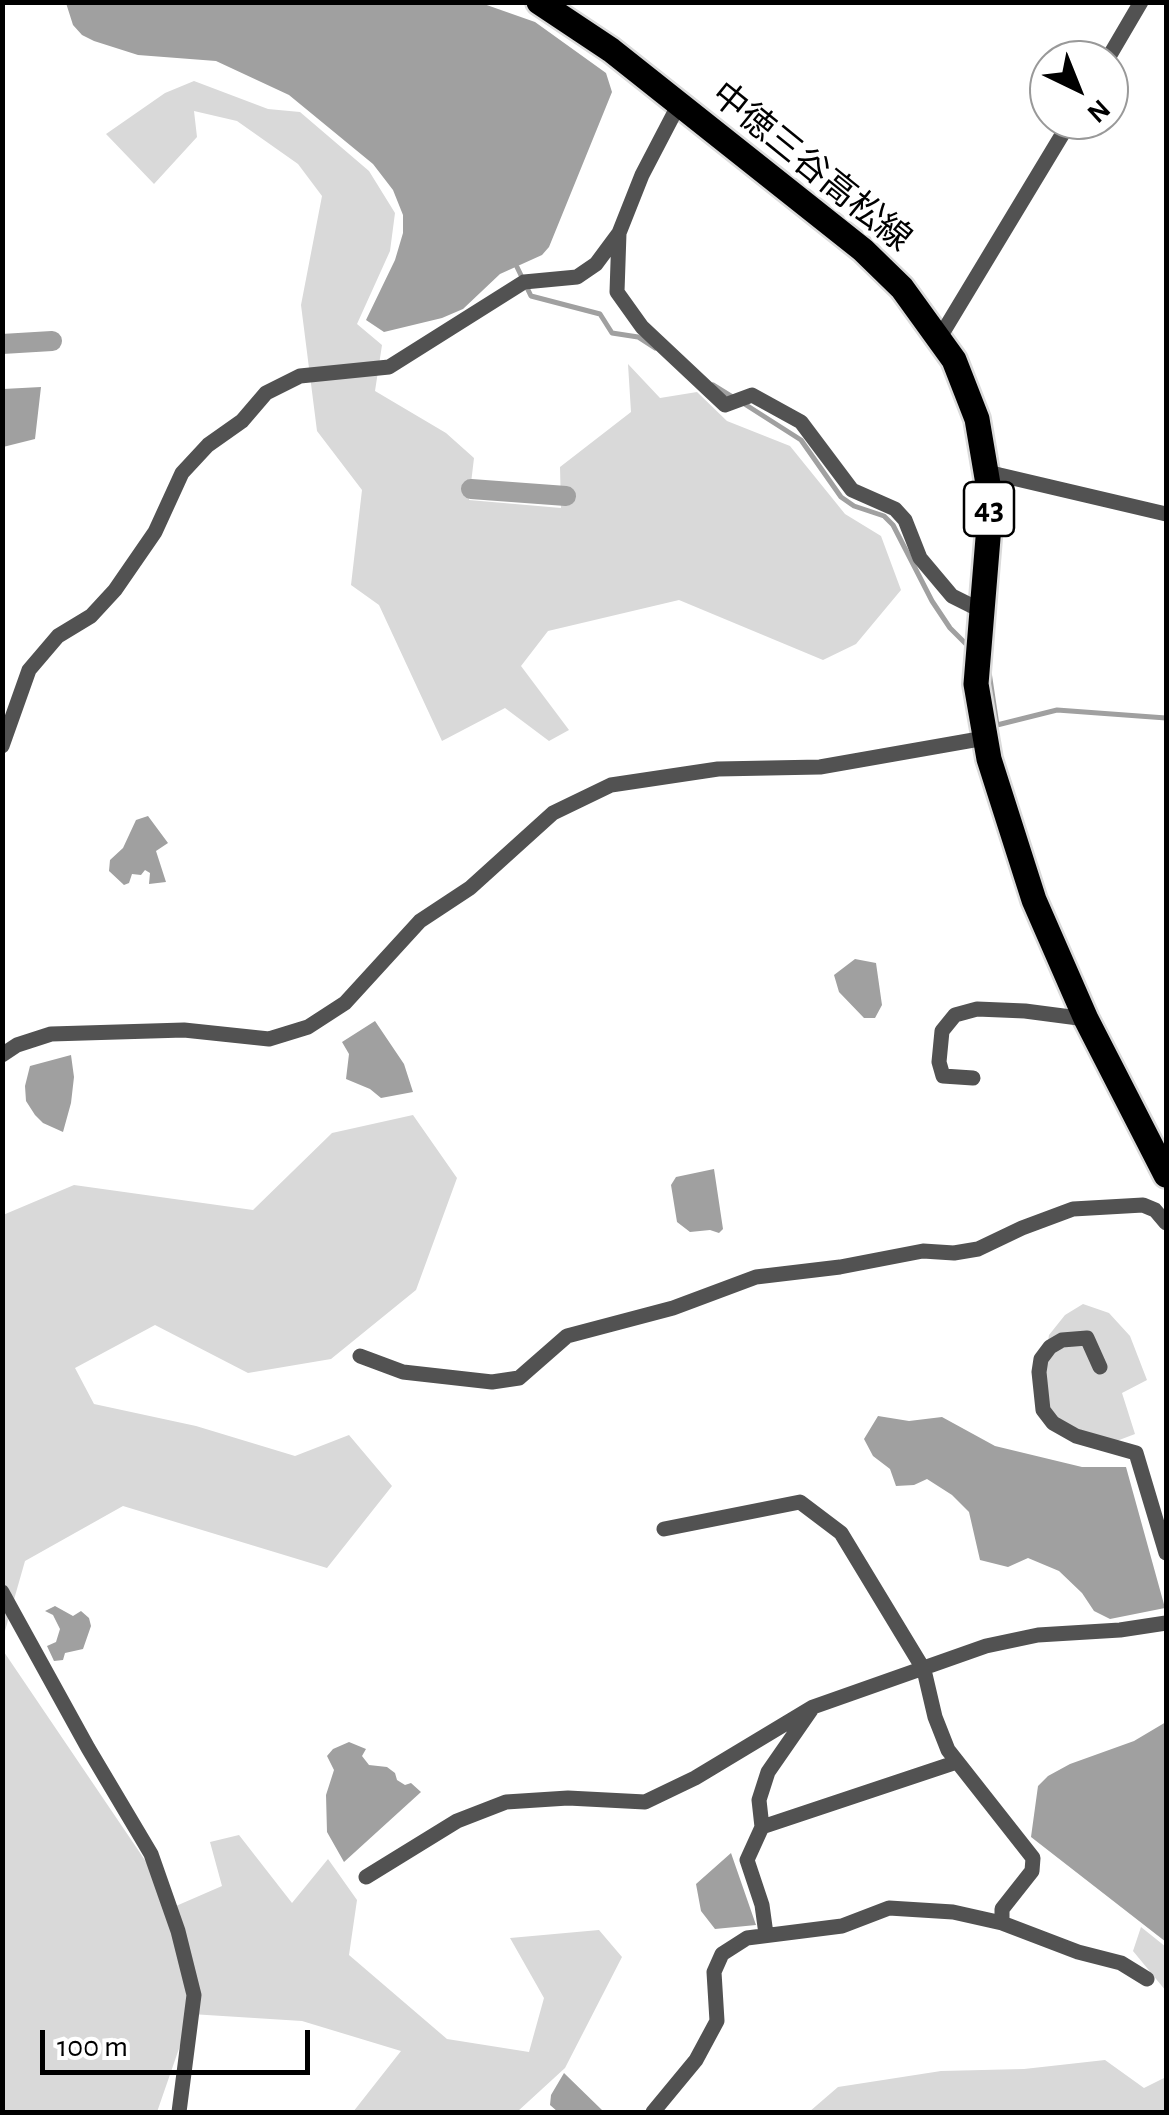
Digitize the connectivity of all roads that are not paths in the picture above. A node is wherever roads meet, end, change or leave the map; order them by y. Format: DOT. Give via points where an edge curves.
graph roads {
  1 [pos="539,2"];
  2 [pos="1141,2"];
  3 [pos="1119,40"];
  4 [pos="679,104"];
  5 [pos="1059,140"];
  6 [pos="620,233"];
  7 [pos="940,337"];
  8 [pos="987,472"];
  9 [pos="1166,514"];
  10 [pos="980,610"];
  11 [pos="985,738"];
  12 [pos="2,746"];
  13 [pos="1086,1019"];
  14 [pos="2,1055"];
  15 [pos="973,1078"];
  16 [pos="1166,1175"];
  17 [pos="1166,1223"];
  18 [pos="360,1356"];
  19 [pos="1100,1366"];
  20 [pos="664,1529"];
  21 [pos="1166,1552"];
  22 [pos="2,1592"];
  23 [pos="1166,1623"];
  24 [pos="924,1670"];
  25 [pos="813,1707"];
  26 [pos="957,1762"];
  27 [pos="762,1826"];
  28 [pos="366,1877"];
  29 [pos="1002,1923"];
  30 [pos="766,1934"];
  31 [pos="1147,1979"];
  32 [pos="179,2112"];
  33 [pos="654,2112"];
  1 -- 4 [label="main road, 中徳三谷高松線 / 43"];
  2 -- 3 [label="street"];
  4 -- 6 [label="street"];
  4 -- 7 [label="main road, 中徳三谷高松線 / 43" via="863,250"];
  5 -- 7 [label="street"];
  6 -- 10 [label="street" via="617,292 642,327 725,405 752,395 801,422 852,490 894,508 905,520 920,558 952,596"];
  6 -- 12 [label="street" via="577,278 524,282 389,368 300,376 266,393 182,472 155,532 115,590 91,616 58,636 29,670"];
  7 -- 8 [label="main road, 中徳三谷高松線 / 43" via="977,419"];
  8 -- 9 [label="street"];
  8 -- 10 [label="main road, 中徳三谷高松線 / 43"];
  10 -- 11 [label="main road, 中徳三谷高松線 / 43" via="976,684"];
  11 -- 13 [label="main road, 中徳三谷高松線 / 43" via="1034,900"];
  11 -- 14 [label="street" via="820,767 718,769 612,785 553,813 470,888 420,921 346,1003 308,1027 269,1040 184,1030 51,1034"];
  13 -- 15 [label="street" via="1025,1011 955,1014 942,1031 938,1062 944,1076"];
  13 -- 16 [label="main road, 中徳三谷高松線 / 43"];
  17 -- 18 [label="street" via="1143,1205 1073,1209 978,1249 923,1251 756,1278 567,1336 519,1378 492,1382 403,1372"];
  19 -- 21 [label="street" via="1088,1338 1050,1347 1038,1372 1043,1410 1076,1436 1136,1453"];
  20 -- 24 [label="street" via="800,1502 841,1533"];
  22 -- 32 [label="street" via="151,1854 178,1930 194,1996"];
  23 -- 24 [label="street" via="1038,1635"];
  24 -- 25 [label="street"];
  24 -- 26 [label="street" via="935,1716"];
  25 -- 27 [label="street" via="768,1772"];
  25 -- 28 [label="street" via="645,1802 506,1802 457,1821"];
  26 -- 27 [label="street"];
  26 -- 29 [label="street" via="1034,1858 1032,1871 1002,1909"];
  27 -- 30 [label="street" via="747,1860"];
  29 -- 30 [label="street" via="889,1908 842,1926"];
  29 -- 31 [label="street" via="1121,1963"];
  30 -- 33 [label="street" via="722,1954 714,1972 718,2021"];
}
